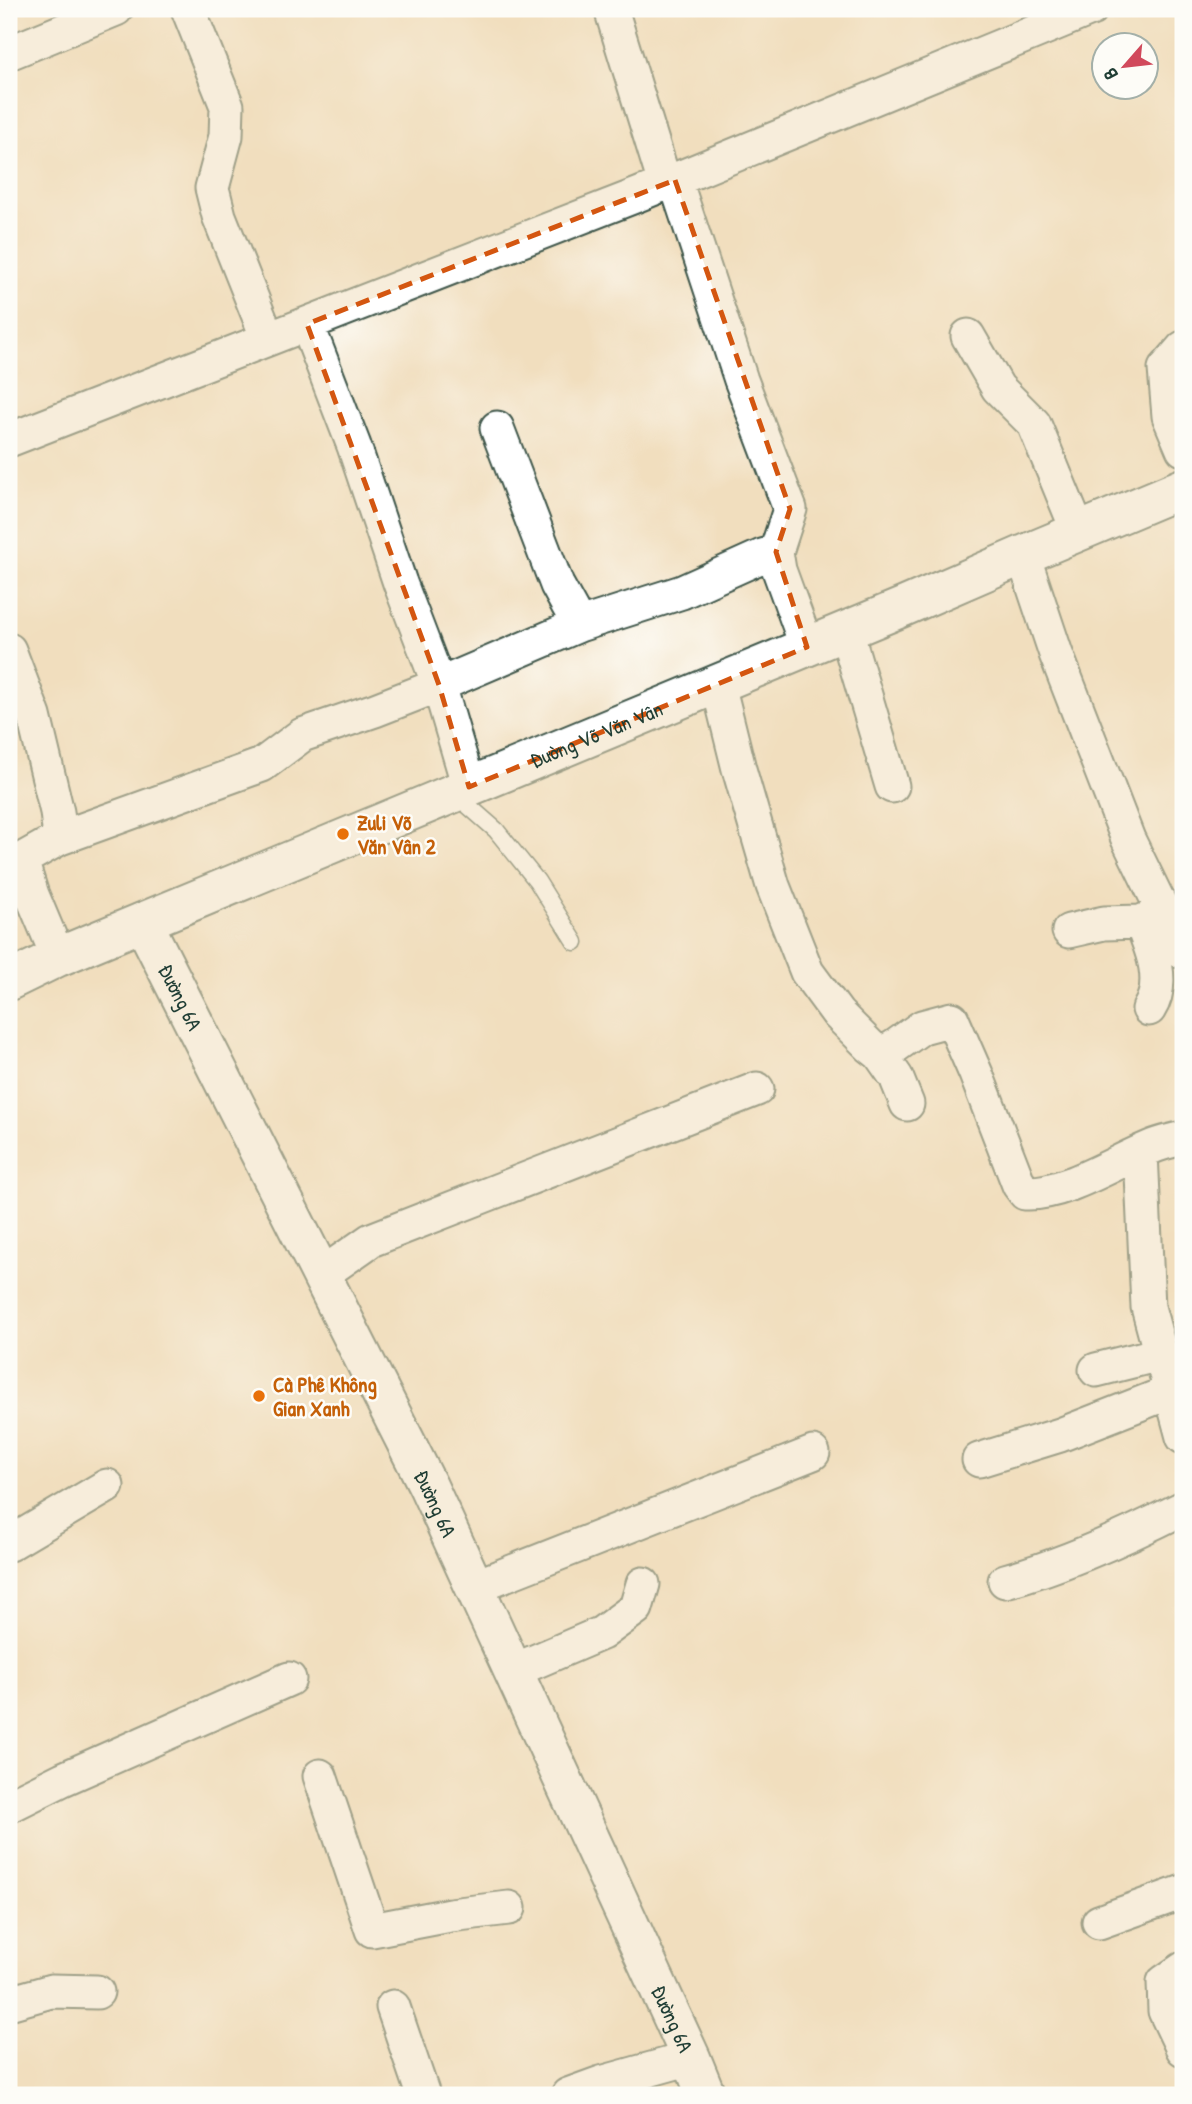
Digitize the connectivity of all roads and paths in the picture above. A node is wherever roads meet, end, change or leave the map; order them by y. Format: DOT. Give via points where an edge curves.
graph roads {
  1 [pos="116,9"];
  2 [pos="188,9"];
  3 [pos="611,9"];
  4 [pos="1091,9"];
  5 [pos="9,53"];
  6 [pos="670,182"];
  7 [pos="307,324"];
  8 [pos="968,336"];
  9 [pos="268,339"];
  10 [pos="1183,348"];
  11 [pos="497,428"];
  12 [pos="9,440"];
  13 [pos="1183,449"];
  14 [pos="1183,488"];
  15 [pos="1078,531"];
  16 [pos="776,552"];
  17 [pos="1023,555"];
  18 [pos="579,625"];
  19 [pos="846,631"];
  20 [pos="807,647"];
  21 [pos="9,650"];
  22 [pos="718,684"];
  23 [pos="439,685"];
  24 [pos="892,786"];
  25 [pos="462,790"];
  26 [pos="60,838"];
  27 [pos="1153,917"];
  28 [pos="143,922"];
  29 [pos="1069,931"];
  30 [pos="575,942"];
  31 [pos="1183,952"];
  32 [pos="58,957"];
  33 [pos="9,981"];
  34 [pos="1149,1009"];
  35 [pos="880,1054"];
  36 [pos="757,1089"];
  37 [pos="907,1104"];
  38 [pos="1183,1138"];
  39 [pos="1141,1152"];
  40 [pos="321,1275"];
  41 [pos="1160,1354"];
  42 [pos="1096,1370"];
  43 [pos="1170,1392"];
  44 [pos="1183,1437"];
  45 [pos="813,1453"];
  46 [pos="979,1460"];
  47 [pos="107,1486"];
  48 [pos="1183,1508"];
  49 [pos="9,1544"];
  50 [pos="1005,1581"];
  51 [pos="643,1584"];
  52 [pos="474,1587"];
  53 [pos="513,1671"];
  54 [pos="289,1679"];
  55 [pos="320,1776"];
  56 [pos="9,1806"];
  57 [pos="1183,1892"];
  58 [pos="509,1908"];
  59 [pos="1099,1922"];
  60 [pos="1183,1969"];
  61 [pos="97,1993"];
  62 [pos="9,2003"];
  63 [pos="393,2007"];
  64 [pos="1183,2049"];
  65 [pos="691,2058"];
  66 [pos="423,2095"];
  67 [pos="568,2095"];
  68 [pos="706,2095"];
  1 -- 5 [label="street"];
  2 -- 9 [label="street" via="227,106 226,136 212,188"];
  3 -- 6 [label="street"];
  4 -- 6 [label="street"];
  6 -- 7 [label="street"];
  6 -- 16 [label="street" via="790,509"];
  7 -- 9 [label="street"];
  7 -- 23 [label="street"];
  8 -- 15 [label="street" via="998,388 1034,424"];
  9 -- 12 [label="street"];
  10 -- 13 [label="street" via="1165,369 1169,416"];
  11 -- 18 [label="street" via="557,585"];
  14 -- 15 [label="street, Đường Võ Văn Vân"];
  15 -- 17 [label="street, Đường Võ Văn Vân"];
  16 -- 18 [label="street" via="682,592"];
  16 -- 20 [label="street"];
  17 -- 19 [label="street, Đường Võ Văn Vân"];
  17 -- 27 [label="street"];
  18 -- 23 [label="street"];
  19 -- 20 [label="street, Đường Võ Văn Vân"];
  19 -- 24 [label="street"];
  20 -- 22 [label="street, Đường Võ Văn Vân"];
  21 -- 26 [label="street" via="34,716"];
  22 -- 25 [label="street, Đường Võ Văn Vân"];
  22 -- 35 [label="street" via="772,886 807,972 838,1014"];
  23 -- 25 [label="street"];
  23 -- 26 [label="street" via="302,735 262,765"];
  25 -- 28 [label="street, Đường Võ Văn Vân"];
  25 -- 30 [label="lane" via="537,881"];
  26 -- 32 [label="street" via="21,860"];
  27 -- 29 [label="street"];
  27 -- 31 [label="street"];
  27 -- 34 [label="street" via="1156,997"];
  28 -- 32 [label="street, Đường Võ Văn Vân"];
  28 -- 40 [label="street, Đường 6A"];
  32 -- 33 [label="street, Đường Võ Văn Vân"];
  35 -- 37 [label="street"];
  35 -- 39 [label="street" via="922,1027 952,1019 1025,1193 1049,1191"];
  36 -- 40 [label="street" via="371,1240"];
  38 -- 39 [label="street"];
  39 -- 41 [label="street" via="1148,1307"];
  40 -- 52 [label="street, Đường 6A"];
  41 -- 42 [label="street"];
  41 -- 43 [label="street"];
  43 -- 44 [label="street"];
  43 -- 46 [label="street" via="1060,1435"];
  45 -- 52 [label="street"];
  47 -- 49 [label="street"];
  48 -- 50 [label="street" via="1076,1558"];
  51 -- 53 [label="street" via="636,1608 602,1633"];
  52 -- 53 [label="street, Đường 6A"];
  53 -- 65 [label="street, Đường 6A"];
  54 -- 56 [label="street"];
  55 -- 58 [label="street" via="372,1930"];
  57 -- 59 [label="street"];
  60 -- 64 [label="street" via="1164,1982 1165,2011"];
  61 -- 62 [label="street" via="51,1991"];
  63 -- 66 [label="street"];
  65 -- 67 [label="street"];
  65 -- 68 [label="street, Đường 6A"];
}
